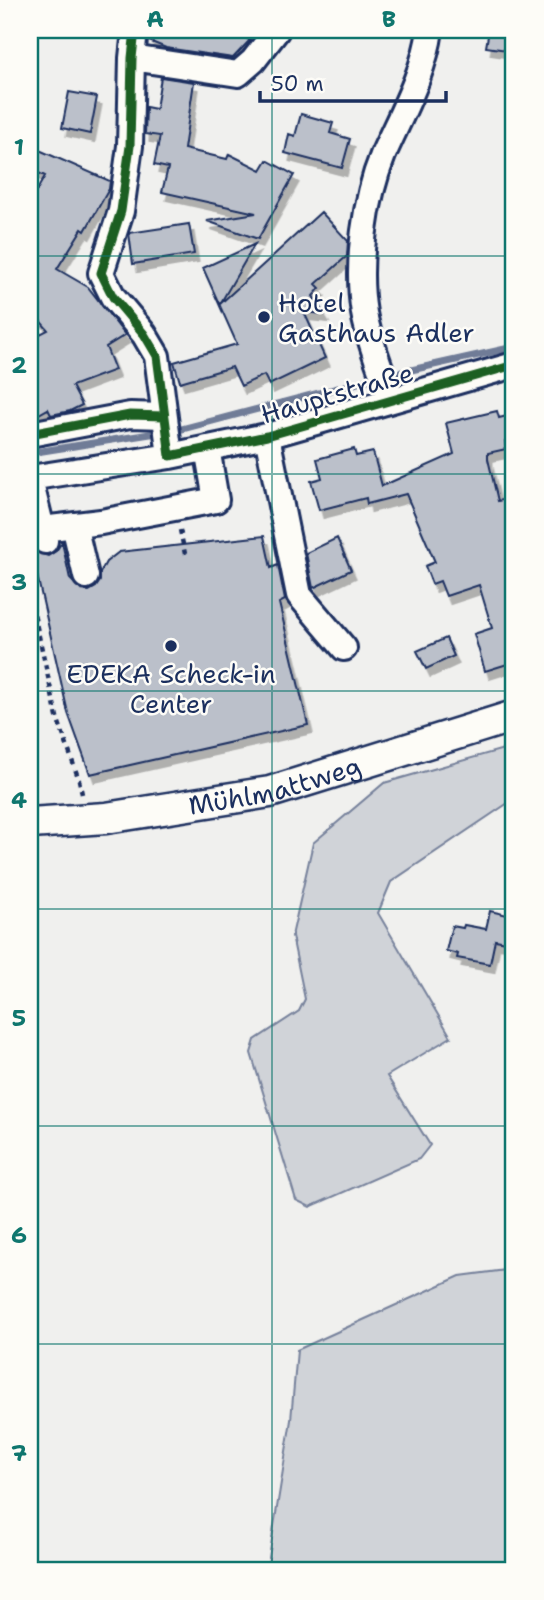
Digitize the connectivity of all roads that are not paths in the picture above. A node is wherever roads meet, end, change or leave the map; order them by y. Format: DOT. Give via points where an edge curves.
graph roads {
  1 [pos="135,30"];
  2 [pos="277,30"];
  3 [pos="430,30"];
  4 [pos="132,58"];
  5 [pos="514,365"];
  6 [pos="389,394"];
  7 [pos="164,416"];
  8 [pos="30,434"];
  9 [pos="267,436"];
  10 [pos="207,448"];
  11 [pos="170,449"];
  12 [pos="30,479"];
  13 [pos="74,525"];
  14 [pos="86,576"];
  15 [pos="344,648"];
  16 [pos="514,716"];
  17 [pos="30,823"];
  1 -- 4 [label="street"];
  2 -- 4 [label="street" via="238,74"];
  3 -- 6 [label="street" via="426,55 371,185 368,203 361,292"];
  4 -- 7 [label="street" via="130,146 123,200 101,273 157,356"];
  5 -- 6 [label="street, Hauptstraße"];
  6 -- 9 [label="street, Hauptstraße"];
  7 -- 8 [label="street" via="130,415"];
  7 -- 11 [label="street"];
  9 -- 10 [label="street, Hauptstraße"];
  9 -- 15 [label="street" via="299,595"];
  10 -- 11 [label="street, Hauptstraße"];
  10 -- 13 [label="street" via="216,500"];
  11 -- 12 [label="street, Hauptstraße"];
  12 -- 13 [label="street" via="44,535"];
  13 -- 14 [label="street"];
  16 -- 17 [label="main road, Mühlmattweg" via="270,792"];
}
